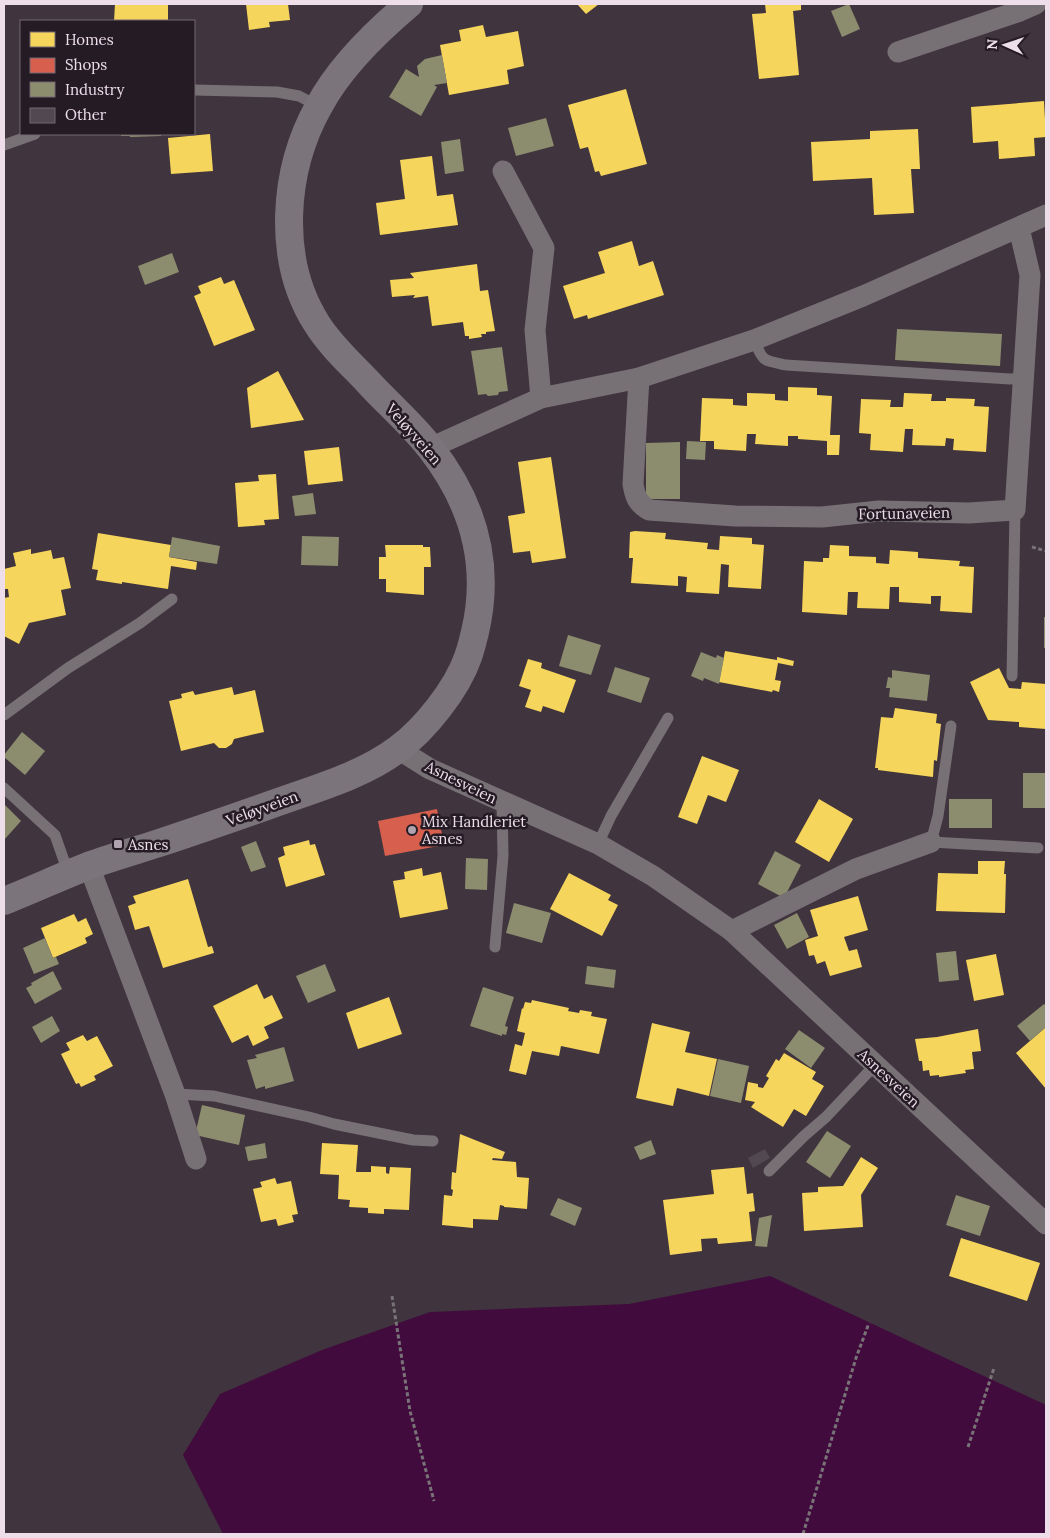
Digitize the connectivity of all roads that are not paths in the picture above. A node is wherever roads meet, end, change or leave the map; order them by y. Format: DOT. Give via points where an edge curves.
graph roads {
  1 [pos="409,4"];
  2 [pos="1036,4"];
  3 [pos="898,52"];
  4 [pos="195,90"];
  5 [pos="318,106"];
  6 [pos="32,135"];
  7 [pos="4,145"];
  8 [pos="503,171"];
  9 [pos="1046,216"];
  10 [pos="1019,228"];
  11 [pos="754,340"];
  12 [pos="638,378"];
  13 [pos="1024,378"];
  14 [pos="541,398"];
  15 [pos="430,448"];
  16 [pos="1015,510"];
  17 [pos="172,599"];
  18 [pos="1012,676"];
  19 [pos="4,715"];
  20 [pos="668,718"];
  21 [pos="951,726"];
  22 [pos="398,749"];
  23 [pos="4,788"];
  24 [pos="502,802"];
  25 [pos="930,842"];
  26 [pos="598,844"];
  27 [pos="1038,848"];
  28 [pos="79,870"];
  29 [pos="4,901"];
  30 [pos="732,931"];
  31 [pos="495,947"];
  32 [pos="875,1065"];
  33 [pos="175,1094"];
  34 [pos="433,1141"];
  35 [pos="196,1159"];
  36 [pos="769,1171"];
  37 [pos="1046,1224"];
  1 -- 5 [label="main road, Veløyveien" via="380,29"];
  2 -- 3 [label="street"];
  4 -- 5 [label="lane" via="277,92 299,96"];
  5 -- 15 [label="main road, Veløyveien" via="292,181 292,256 300,290 317,325"];
  6 -- 7 [label="lane"];
  8 -- 14 [label="street" via="544,248 534,330"];
  9 -- 10 [label="street"];
  10 -- 11 [label="street"];
  10 -- 13 [label="street" via="1030,275"];
  11 -- 12 [label="street"];
  11 -- 13 [label="lane" via="767,361 786,365"];
  12 -- 14 [label="street"];
  12 -- 16 [label="street, Fortunaveien" via="633,484 635,496 649,510 735,516 822,517 879,512"];
  13 -- 16 [label="street"];
  14 -- 15 [label="street"];
  15 -- 22 [label="main road, Veløyveien" via="456,488 474,529 482,570 477,621 468,659 448,695 423,726"];
  16 -- 18 [label="lane"];
  17 -- 19 [label="lane"];
  20 -- 26 [label="lane"];
  21 -- 25 [label="lane" via="938,816"];
  22 -- 24 [label="street, Asnesveien" via="430,769"];
  22 -- 28 [label="main road, Veløyveien" via="370,767 311,790"];
  23 -- 28 [label="lane" via="55,835"];
  24 -- 26 [label="street, Asnesveien"];
  24 -- 31 [label="lane" via="503,856"];
  25 -- 27 [label="lane"];
  25 -- 30 [label="street" via="856,870"];
  26 -- 30 [label="street, Asnesveien" via="653,876"];
  28 -- 29 [label="main road, Veløyveien"];
  28 -- 33 [label="street"];
  30 -- 32 [label="street, Asnesveien"];
  32 -- 36 [label="lane"];
  32 -- 37 [label="street, Asnesveien"];
  33 -- 34 [label="lane" via="214,1096 334,1124"];
  33 -- 35 [label="street"];
}
